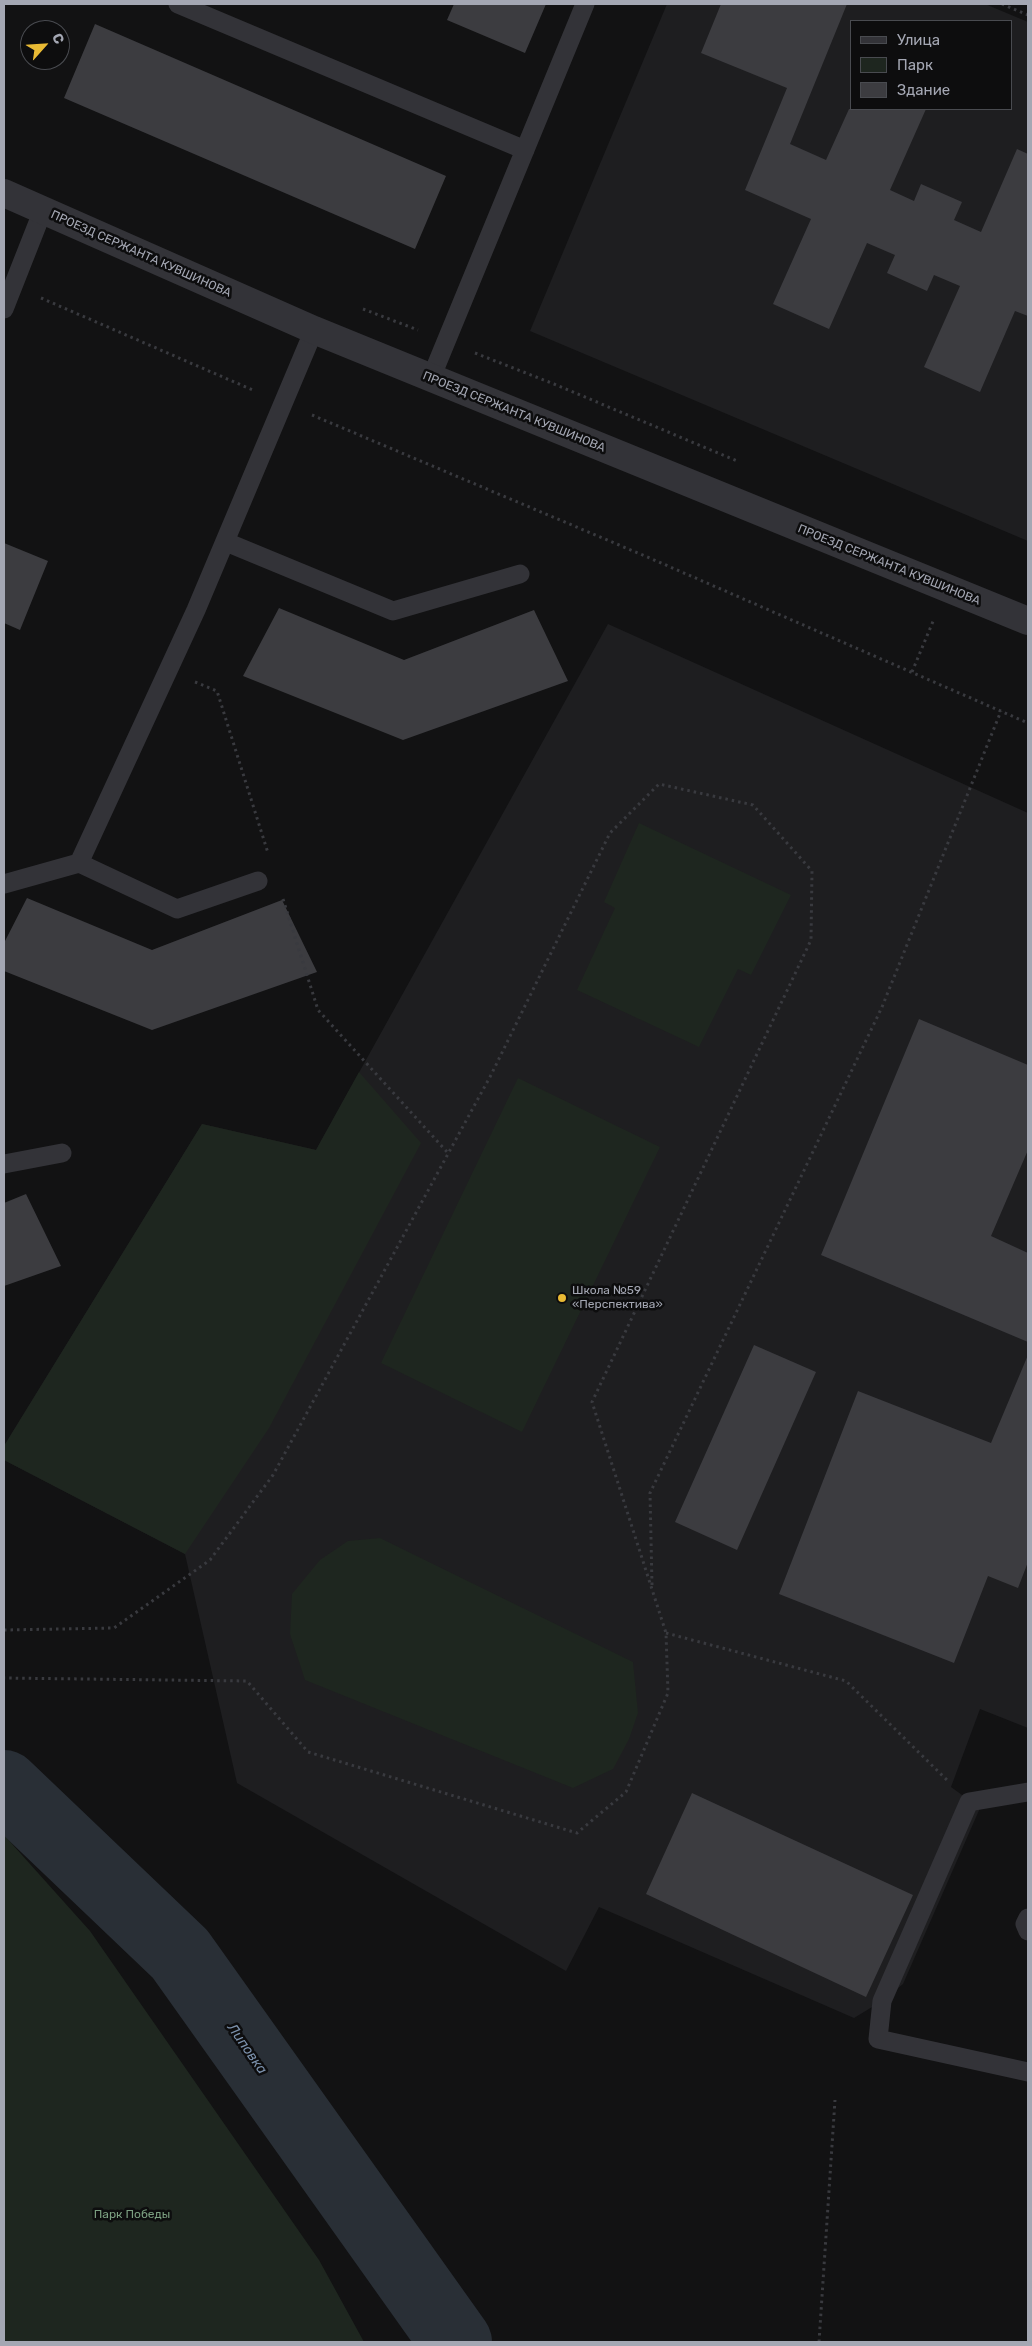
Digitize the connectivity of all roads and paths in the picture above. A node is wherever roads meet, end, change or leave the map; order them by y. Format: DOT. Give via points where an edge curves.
graph roads {
  1 [pos="178,4"];
  2 [pos="585,4"];
  3 [pos="1002,4"];
  4 [pos="1028,15"];
  5 [pos="525,150"];
  6 [pos="4,193"];
  7 [pos="43,210"];
  8 [pos="13,286"];
  9 [pos="4,309"];
  10 [pos="314,330"];
  11 [pos="431,378"];
  12 [pos="284,403"];
  13 [pos="226,542"];
  14 [pos="520,574"];
  15 [pos="1028,621"];
  16 [pos="1001,711"];
  17 [pos="1028,723"];
  18 [pos="79,863"];
  19 [pos="258,880"];
  20 [pos="4,884"];
  21 [pos="365,1063"];
  22 [pos="62,1153"];
  23 [pos="448,1153"];
  24 [pos="4,1164"];
  25 [pos="652,1590"];
  26 [pos="4,1630"];
  27 [pos="666,1634"];
  28 [pos="4,1678"];
  29 [pos="1028,1792"];
  30 [pos="969,1802"];
  31 [pos="1028,1918"];
  32 [pos="1028,1931"];
  33 [pos="1028,2072"];
  34 [pos="834,2100"];
  35 [pos="819,2342"];
  1 -- 5 [label="lane"];
  2 -- 5 [label="lane"];
  3 -- 4 [label="path"];
  5 -- 11 [label="lane"];
  6 -- 7 [label="street, ПРОЕЗД СЕРЖАНТА КУВШИНОВА"];
  7 -- 8 [label="lane"];
  7 -- 10 [label="street, ПРОЕЗД СЕРЖАНТА КУВШИНОВА"];
  8 -- 9 [label="lane"];
  8 -- 12 [label="path"];
  10 -- 11 [label="street, ПРОЕЗД СЕРЖАНТА КУВШИНОВА"];
  10 -- 12 [label="lane"];
  11 -- 15 [label="street, ПРОЕЗД СЕРЖАНТА КУВШИНОВА"];
  12 -- 13 [label="lane"];
  12 -- 16 [label="path"];
  13 -- 14 [label="lane" via="394,611"];
  13 -- 18 [label="lane"];
  16 -- 17 [label="path"];
  16 -- 25 [label="path" via="882,1007 650,1493"];
  18 -- 19 [label="lane" via="177,909"];
  18 -- 20 [label="lane"];
  21 -- 23 [label="path"];
  22 -- 24 [label="lane"];
  23 -- 25 [label="path" via="610,833 659,784 752,805 812,872 811,940 592,1402"];
  23 -- 26 [label="path" via="273,1475 210,1560 114,1628"];
  25 -- 27 [label="path"];
  27 -- 28 [label="path" via="668,1694 626,1792 577,1833 308,1752 247,1681"];
  27 -- 30 [label="path" via="846,1681"];
  29 -- 30 [label="lane"];
  30 -- 33 [label="lane" via="882,2001 878,2039"];
  31 -- 32 [label="lane" via="1025,1924"];
  34 -- 35 [label="path"];
}
